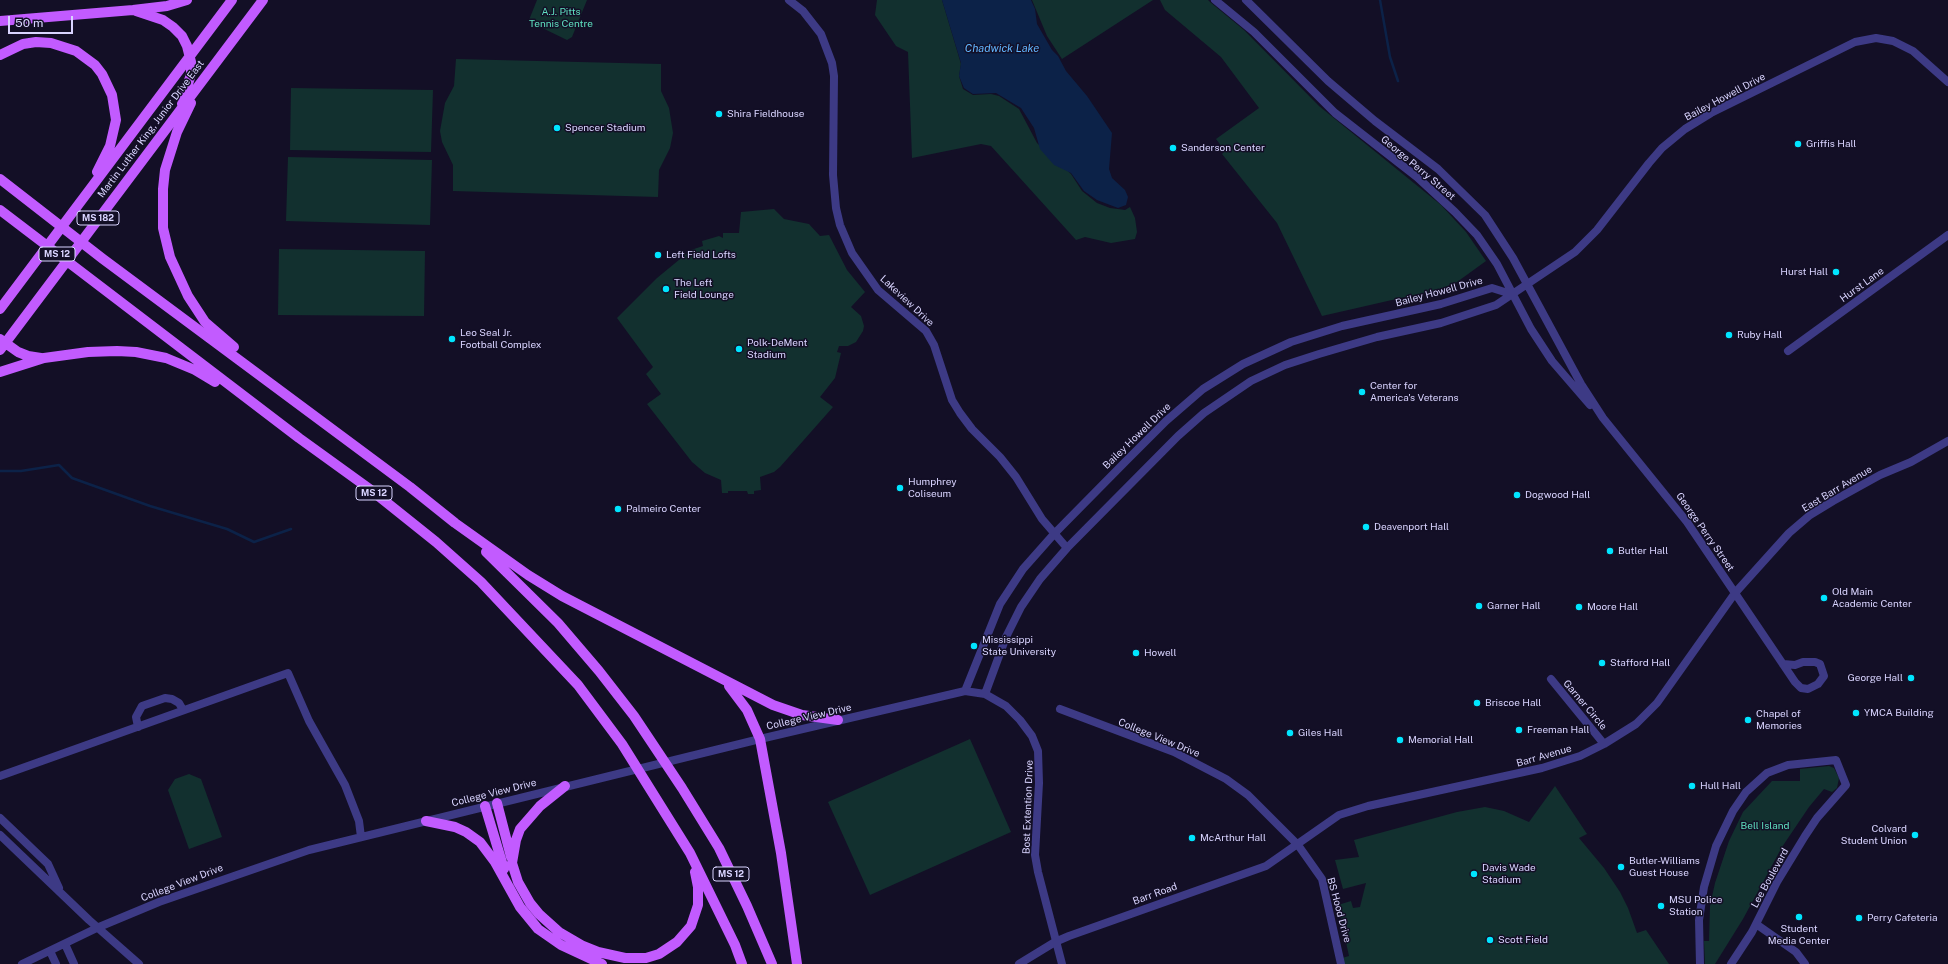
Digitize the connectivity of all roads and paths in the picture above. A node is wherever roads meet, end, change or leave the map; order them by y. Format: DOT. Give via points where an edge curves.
graph roads {
  1 [pos="187,0"];
  2 [pos="232,0"];
  3 [pos="263,0"];
  4 [pos="790,0"];
  5 [pos="1215,0"];
  6 [pos="1246,0"];
  7 [pos="133,10"];
  8 [pos="0,21"];
  9 [pos="0,55"];
  10 [pos="190,56"];
  11 [pos="1948,82"];
  12 [pos="198,87"];
  13 [pos="179,111"];
  14 [pos="0,174"];
  15 [pos="0,179"];
  16 [pos="90,188"];
  17 [pos="14,189"];
  18 [pos="0,210"];
  19 [pos="1948,235"];
  20 [pos="1528,285"];
  21 [pos="1511,294"];
  22 [pos="0,309"];
  23 [pos="2,343"];
  24 [pos="1788,351"];
  25 [pos="44,358"];
  26 [pos="0,372"];
  27 [pos="273,384"];
  28 [pos="1603,418"];
  29 [pos="299,438"];
  30 [pos="1948,441"];
  31 [pos="455,523"];
  32 [pos="1054,534"];
  33 [pos="1067,548"];
  34 [pos="1735,593"];
  35 [pos="1783,664"];
  36 [pos="1551,679"];
  37 [pos="724,681"];
  38 [pos="965,691"];
  39 [pos="985,694"];
  40 [pos="1060,709"];
  41 [pos="183,710"];
  42 [pos="838,720"];
  43 [pos="138,727"];
  44 [pos="760,739"];
  45 [pos="1604,744"];
  46 [pos="0,776"];
  47 [pos="565,786"];
  48 [pos="497,803"];
  49 [pos="485,806"];
  50 [pos="0,818"];
  51 [pos="426,820"];
  52 [pos="0,834"];
  53 [pos="361,837"];
  54 [pos="1298,845"];
  55 [pos="690,853"];
  56 [pos="512,863"];
  57 [pos="508,884"];
  58 [pos="60,891"];
  59 [pos="1756,924"];
  60 [pos="99,927"];
  61 [pos="1056,942"];
  62 [pos="65,944"];
  63 [pos="50,951"];
  64 [pos="22,964"];
  65 [pos="56,964"];
  66 [pos="74,964"];
  67 [pos="139,964"];
  68 [pos="602,964"];
  69 [pos="742,964"];
  70 [pos="772,964"];
  71 [pos="797,964"];
  72 [pos="1019,964"];
  73 [pos="1062,964"];
  74 [pos="1342,964"];
  75 [pos="1700,964"];
  76 [pos="1731,964"];
  77 [pos="1805,964"];
  1 -- 7 [label="main road" via="167,6"];
  2 -- 10 [label="main road, Martin Luther King, Junior Drive East / MS 182"];
  3 -- 12 [label="main road, Martin Luther King, Junior Drive East / MS 182"];
  4 -- 32 [label="street, Lakeview Drive" via="803,11 821,34 832,63 833,175 836,208 852,253 878,290 926,331 934,345 955,406 972,429 1008,467"];
  5 -- 21 [label="street, George Perry Street" via="1254,32 1335,112 1455,212 1477,235 1497,264"];
  6 -- 20 [label="street, George Perry Street" via="1328,81 1438,169 1486,215"];
  7 -- 8 [label="main road"];
  7 -- 10 [label="main road" via="163,20 173,27 182,36"];
  9 -- 16 [label="main road" via="23,44 51,43 76,51 95,65 102,74 112,95 116,120 110,146"];
  10 -- 13 [label="main road" via="191,74"];
  10 -- 16 [label="main road, Martin Luther King, Junior Drive East / MS 182"];
  11 -- 20 [label="street, Bailey Howell Drive" via="1913,51 1893,40 1876,38 1855,42 1685,129 1662,148 1597,230 1575,252"];
  12 -- 13 [label="main road, Martin Luther King, Junior Drive East / MS 182"];
  12 -- 27 [label="main road" via="177,132 165,170 162,211 170,257 184,289 205,322 252,362"];
  13 -- 23 [label="main road, Martin Luther King, Junior Drive East / MS 182"];
  14 -- 17 [label="main road"];
  15 -- 17 [label="main road, MS 12"];
  16 -- 22 [label="main road, Martin Luther King, Junior Drive East / MS 182"];
  17 -- 27 [label="main road, MS 12" via="103,259"];
  18 -- 29 [label="main road, MS 12"];
  19 -- 24 [label="street, Hurst Lane"];
  20 -- 21 [label="street, Bailey Howell Drive"];
  20 -- 28 [label="street, George Perry Street" via="1580,384"];
  21 -- 28 [label="street, George Perry Street" via="1552,361 1577,392"];
  21 -- 32 [label="street, Bailey Howell Drive" via="1492,288 1441,304 1342,326 1291,342 1243,364 1203,389 1166,421"];
  21 -- 33 [label="street" via="1496,305 1471,314 1319,354 1285,365 1251,381 1204,413 1178,436"];
  23 -- 25 [label="main road" via="28,356"];
  25 -- 26 [label="main road"];
  25 -- 29 [label="main road" via="117,351 166,358 209,378"];
  27 -- 31 [label="main road, MS 12"];
  28 -- 34 [label="street, George Perry Street" via="1688,522"];
  29 -- 55 [label="main road, MS 12" via="371,490 481,582 578,685 622,744"];
  30 -- 34 [label="street, East Barr Avenue" via="1911,462 1870,480 1810,515 1789,533"];
  31 -- 37 [label="main road" via="562,596"];
  31 -- 70 [label="main road, MS 12" via="558,623 617,694 682,788 718,848"];
  32 -- 33 [label="street, Lakeview Drive"];
  32 -- 38 [label="street, Bailey Howell Drive" via="1023,569 1000,604"];
  33 -- 39 [label="street" via="1040,579 1021,607 1006,637"];
  34 -- 35 [label="street, George Perry Street"];
  34 -- 45 [label="street, Barr Avenue" via="1657,703 1636,724"];
  35 -- 35 [label="street, George Perry Street" via="1801,688 1814,687 1824,676 1820,664 1815,662"];
  36 -- 45 [label="street, Garner Circle"];
  37 -- 42 [label="main road" via="773,705 802,715"];
  37 -- 44 [label="main road" via="747,710"];
  38 -- 39 [label="street, College View Drive"];
  38 -- 42 [label="street, College View Drive"];
  39 -- 61 [label="street, Bost Extention Drive" via="1006,706 1020,720 1032,736 1038,751 1035,855"];
  40 -- 54 [label="street, College View Drive" via="1174,752 1226,779 1248,796"];
  41 -- 43 [label="street"];
  41 -- 43 [label="street" via="179,703 165,698 142,706 136,718"];
  41 -- 53 [label="street" via="288,673 309,720 345,785 359,822"];
  42 -- 44 [label="street, College View Drive"];
  43 -- 46 [label="street"];
  44 -- 47 [label="street, College View Drive"];
  44 -- 71 [label="main road" via="781,853"];
  45 -- 54 [label="street, Barr Avenue" via="1580,756 1542,768 1358,808 1329,821"];
  47 -- 48 [label="street, College View Drive"];
  47 -- 56 [label="main road" via="540,806 520,828"];
  48 -- 49 [label="street, College View Drive"];
  48 -- 56 [label="main road"];
  49 -- 51 [label="street, College View Drive"];
  49 -- 57 [label="main road"];
  50 -- 58 [label="street" via="48,864"];
  51 -- 53 [label="street, College View Drive"];
  51 -- 57 [label="main road" via="455,827 473,836 486,848"];
  52 -- 58 [label="street"];
  53 -- 60 [label="street, College View Drive" via="309,850 232,875"];
  54 -- 61 [label="street, Barr Road" via="1254,871 1200,888"];
  54 -- 74 [label="street, BS Hood Drive" via="1322,879"];
  55 -- 56 [label="main road" via="699,896 691,926 685,936 669,949 646,958 635,959 605,954 583,946 548,924 524,893"];
  55 -- 69 [label="main road, MS 12" via="736,945"];
  57 -- 68 [label="main road" via="520,908 538,929 561,945"];
  58 -- 60 [label="street"];
  59 -- 75 [label="street, Lee Boulevard" via="1777,882 1805,836 1846,785 1836,760 1788,765 1767,773 1746,792 1732,812 1716,846 1704,887 1699,920"];
  59 -- 76 [label="street, Lee Boulevard"];
  59 -- 77 [label="street" via="1796,952"];
  60 -- 62 [label="street, College View Drive"];
  60 -- 67 [label="street"];
  61 -- 72 [label="street, Barr Road"];
  61 -- 73 [label="street, Bost Extention Drive"];
  62 -- 63 [label="street, College View Drive"];
  62 -- 66 [label="street"];
  63 -- 64 [label="street, College View Drive"];
  63 -- 65 [label="street"];
}
